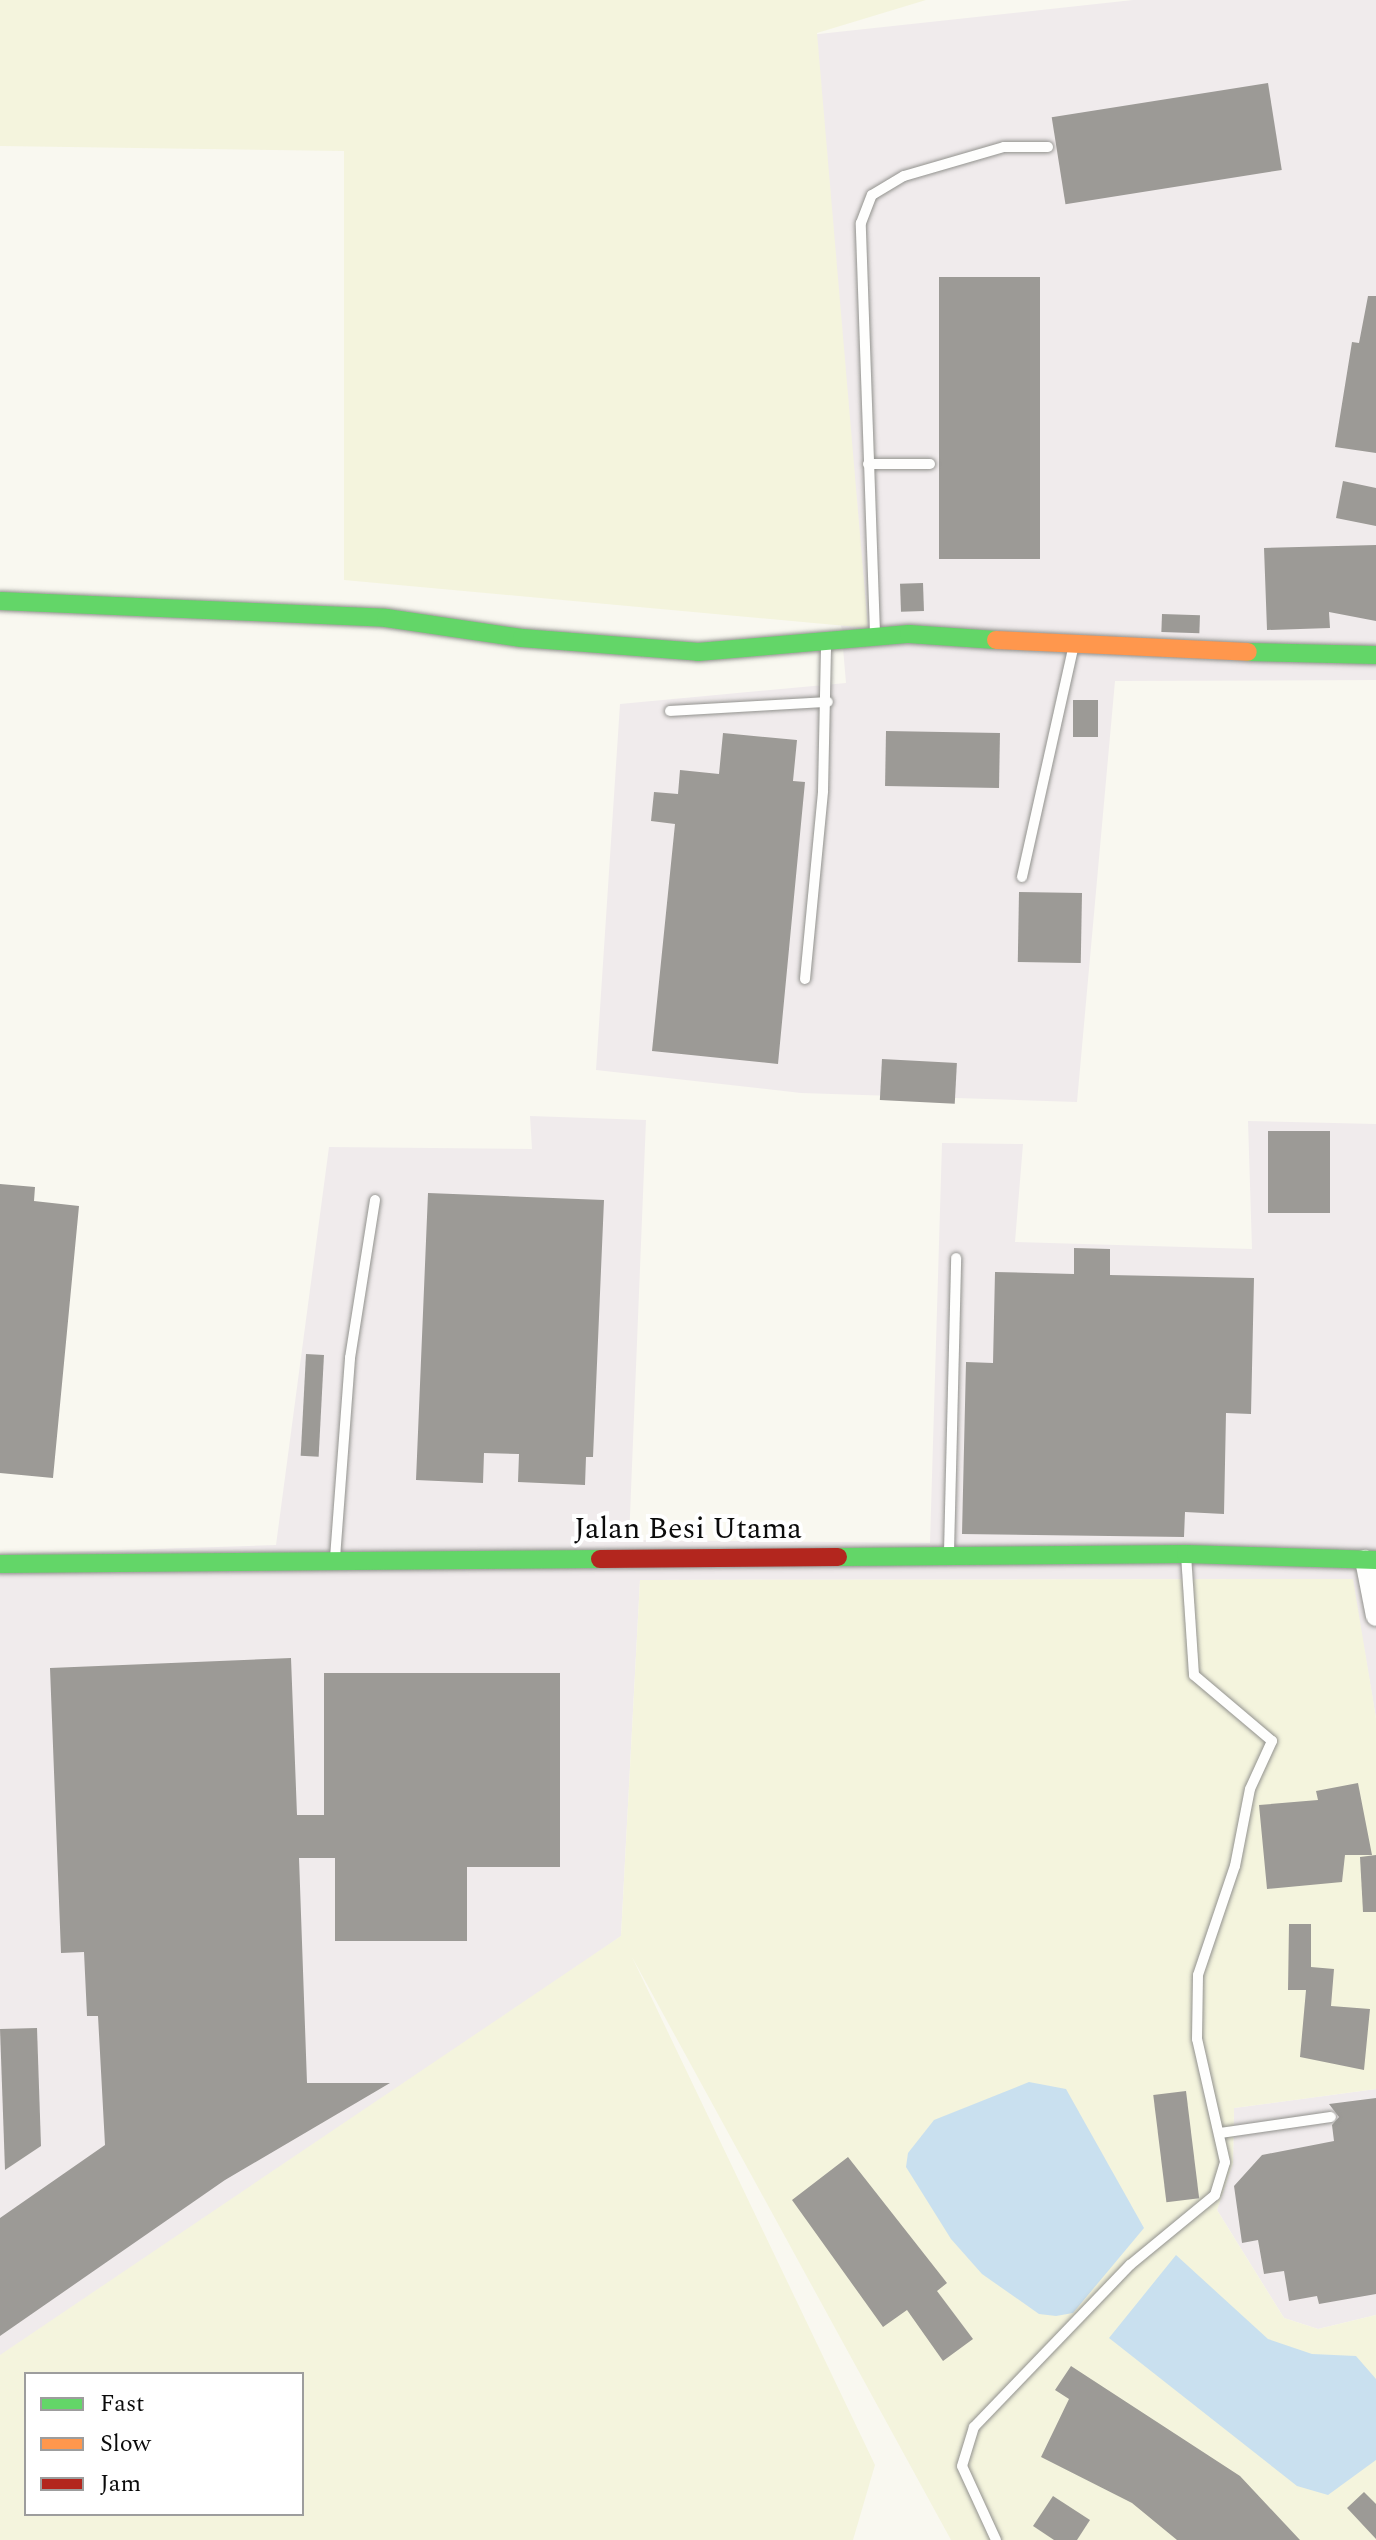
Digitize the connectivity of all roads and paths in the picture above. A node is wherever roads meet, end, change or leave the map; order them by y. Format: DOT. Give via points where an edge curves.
graph roads {
  1 [pos="1048,147"];
  2 [pos="868,464"];
  3 [pos="930,464"];
  4 [pos="0,601"];
  5 [pos="875,635"];
  6 [pos="826,640"];
  7 [pos="1074,644"];
  8 [pos="1376,655"];
  9 [pos="828,702"];
  10 [pos="670,711"];
  11 [pos="1022,877"];
  12 [pos="805,979"];
  13 [pos="375,1200"];
  14 [pos="956,1258"];
  15 [pos="1186,1554"];
  16 [pos="949,1556"];
  17 [pos="335,1560"];
  18 [pos="1370,1560"];
  19 [pos="0,1564"];
  20 [pos="1376,1616"];
  21 [pos="1331,2117"];
  22 [pos="1220,2133"];
  23 [pos="996,2540"];
  1 -- 2 [label="lane" via="1004,147 945,160 872,195 861,223"];
  2 -- 3 [label="lane"];
  2 -- 5 [label="lane"];
  4 -- 6 [label="street" via="386,618 522,638 698,652"];
  5 -- 6 [label="street"];
  5 -- 7 [label="street"];
  6 -- 9 [label="lane"];
  7 -- 8 [label="street"];
  7 -- 11 [label="lane"];
  9 -- 10 [label="lane"];
  9 -- 12 [label="lane"];
  13 -- 17 [label="lane" via="350,1358"];
  14 -- 16 [label="lane"];
  15 -- 16 [label="street, Jalan Besi Utama"];
  15 -- 18 [label="street, Jalan Besi Utama"];
  15 -- 22 [label="lane" via="1194,1675 1272,1741 1268,1761 1250,1789 1235,1866 1198,1975 1197,2039"];
  16 -- 17 [label="street, Jalan Besi Utama"];
  17 -- 19 [label="street, Jalan Besi Utama"];
  18 -- 20 [label="street"];
  21 -- 22 [label="lane"];
  22 -- 23 [label="lane" via="1225,2162 1215,2195 1130,2265 974,2427 962,2466"];
}
